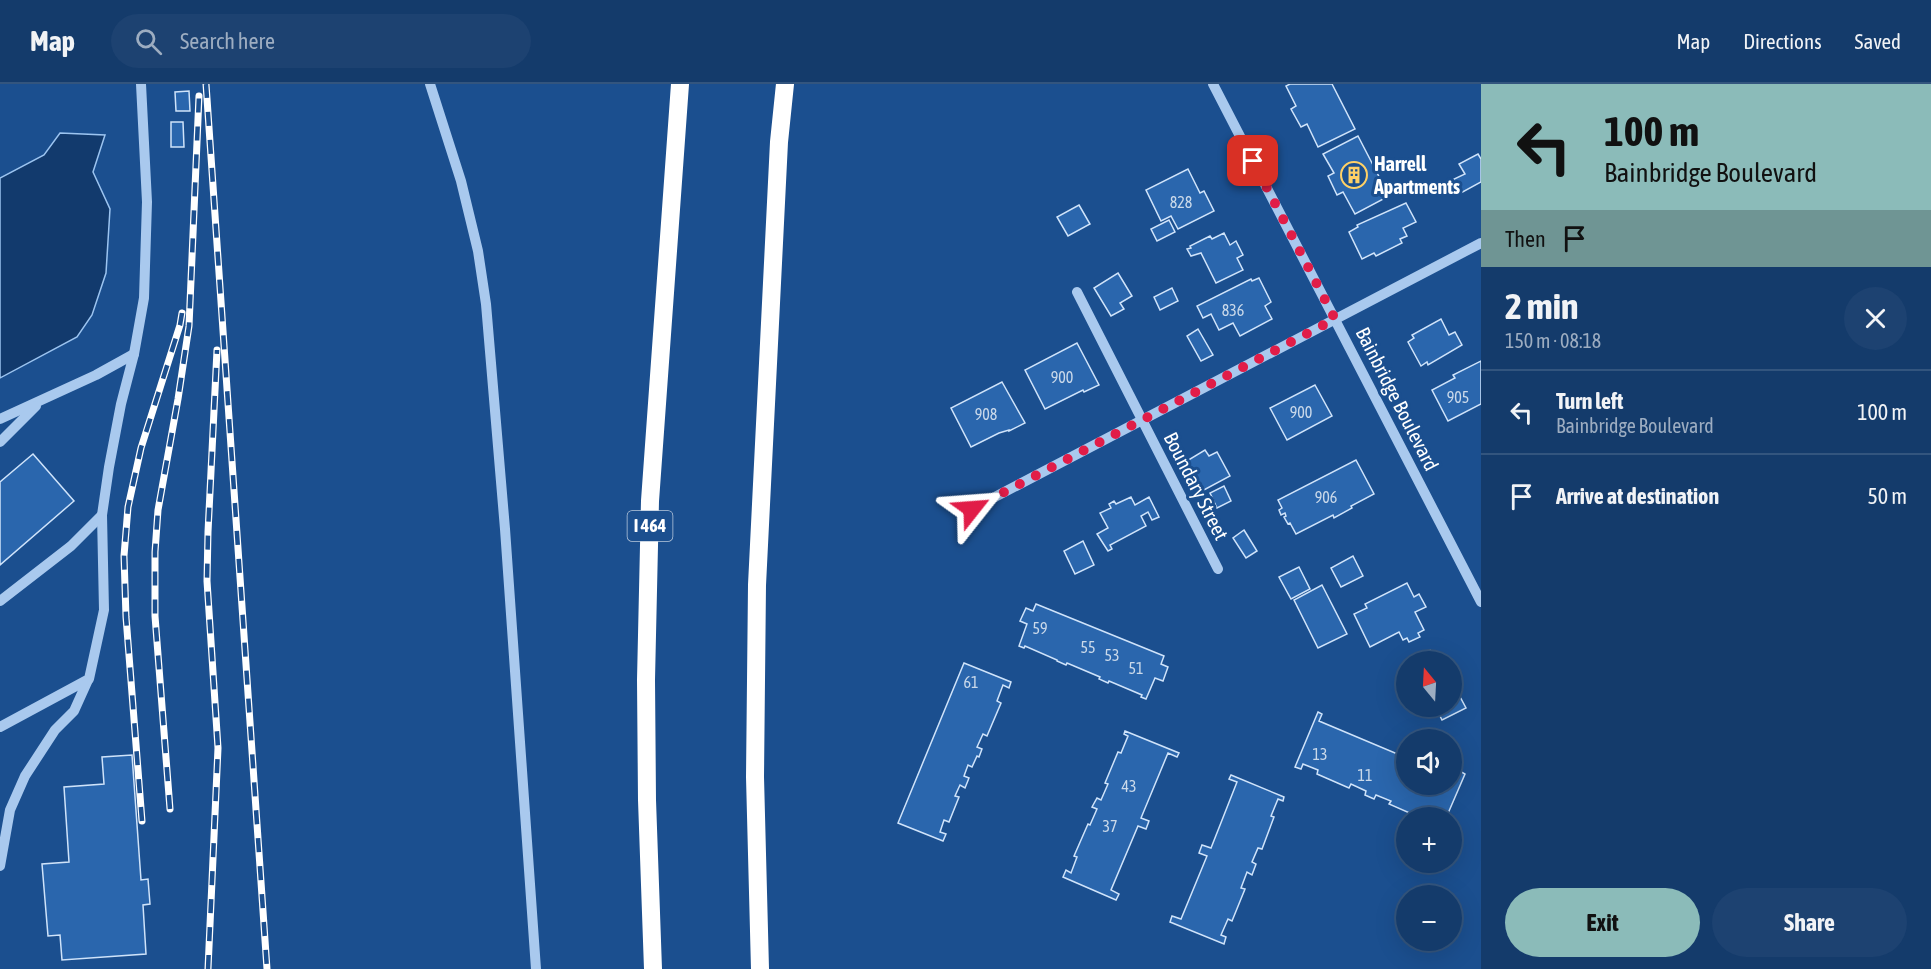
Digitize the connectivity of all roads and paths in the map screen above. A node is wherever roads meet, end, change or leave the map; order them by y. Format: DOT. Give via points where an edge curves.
graph roads {
  1 [pos="141,84"];
  2 [pos="430,84"];
  3 [pos="680,84"];
  4 [pos="785,84"];
  5 [pos="1213,84"];
  6 [pos="1481,243"];
  7 [pos="1077,292"];
  8 [pos="1335,319"];
  9 [pos="134,354"];
  10 [pos="43,399"];
  11 [pos="0,419"];
  12 [pos="1142,420"];
  13 [pos="0,442"];
  14 [pos="972,509"];
  15 [pos="102,515"];
  16 [pos="1218,569"];
  17 [pos="0,601"];
  18 [pos="1481,602"];
  19 [pos="88,680"];
  20 [pos="0,726"];
  21 [pos="0,866"];
  22 [pos="536,969"];
  23 [pos="653,969"];
  24 [pos="760,969"];
  1 -- 9 [label="street" via="147,214 144,298"];
  2 -- 22 [label="street" via="461,181 486,304 506,529"];
  3 -- 23 [label="highway, I 464" via="650,501 646,691"];
  4 -- 24 [label="highway" via="757,585 755,777"];
  5 -- 8 [label="street, Bainbridge Boulevard"];
  6 -- 8 [label="street"];
  7 -- 12 [label="street, Boundary Street"];
  8 -- 12 [label="street"];
  8 -- 18 [label="street, Bainbridge Boulevard"];
  9 -- 10 [label="street"];
  9 -- 15 [label="street"];
  10 -- 11 [label="street"];
  10 -- 13 [label="street"];
  12 -- 14 [label="street"];
  12 -- 16 [label="street, Boundary Street"];
  15 -- 17 [label="street" via="71,546"];
  15 -- 19 [label="street" via="104,610"];
  19 -- 20 [label="street"];
  19 -- 21 [label="street" via="74,711 55,730 25,776 10,810"];
}
